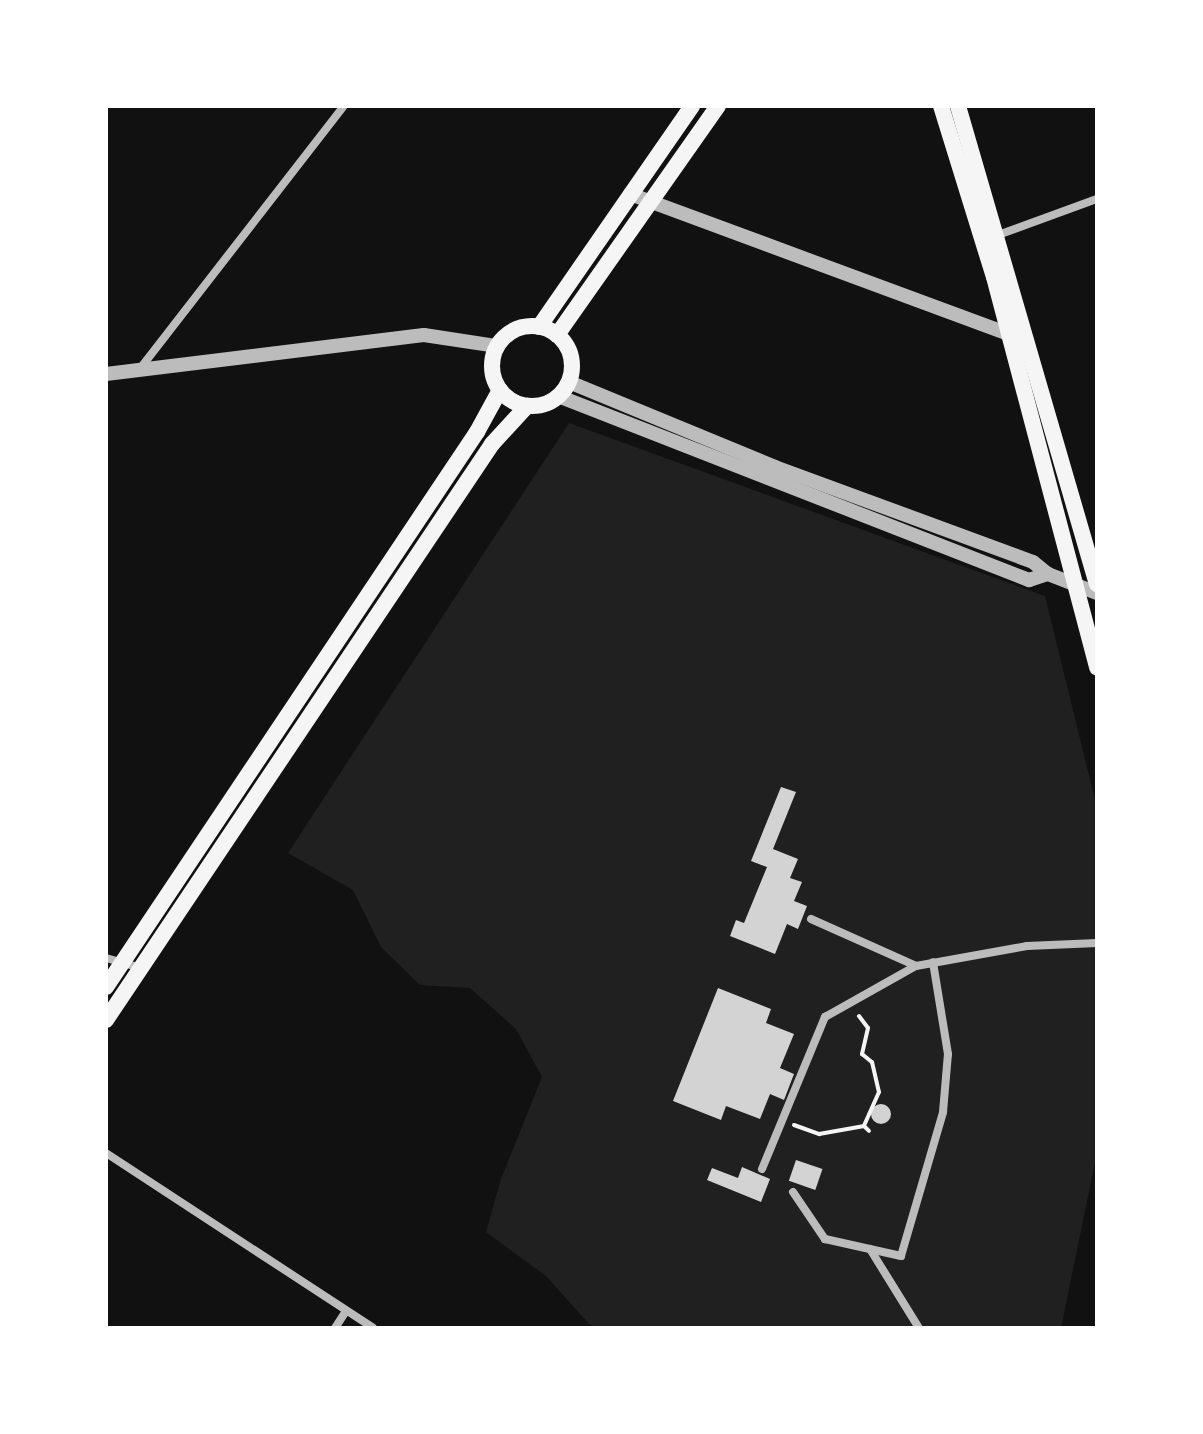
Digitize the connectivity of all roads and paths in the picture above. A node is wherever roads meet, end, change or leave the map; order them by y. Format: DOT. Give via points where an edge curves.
graph roads {
  1 [pos="344,106"];
  2 [pos="692,106"];
  3 [pos="718,106"];
  4 [pos="941,106"];
  5 [pos="958,106"];
  6 [pos="630,194"];
  7 [pos="1097,199"];
  8 [pos="650,201"];
  9 [pos="998,235"];
  10 [pos="539,327"];
  11 [pos="557,335"];
  12 [pos="1006,335"];
  13 [pos="1026,340"];
  14 [pos="497,346"];
  15 [pos="108,369"];
  16 [pos="138,370"];
  17 [pos="569,382"];
  18 [pos="500,390"];
  19 [pos="558,396"];
  20 [pos="527,406"];
  21 [pos="1048,574"];
  22 [pos="1097,584"];
  23 [pos="1074,585"];
  24 [pos="1097,593"];
  25 [pos="1097,668"];
  26 [pos="811,919"];
  27 [pos="1097,943"];
  28 [pos="106,958"];
  29 [pos="124,960"];
  30 [pos="933,962"];
  31 [pos="916,966"];
  32 [pos="141,968"];
  33 [pos="106,987"];
  34 [pos="849,1002"];
  35 [pos="106,1020"];
  36 [pos="781,1120"];
  37 [pos="864,1126"];
  38 [pos="869,1131"];
  39 [pos="106,1153"];
  40 [pos="762,1169"];
  41 [pos="793,1192"];
  42 [pos="870,1249"];
  43 [pos="346,1311"];
  44 [pos="335,1328"];
  45 [pos="373,1328"];
  46 [pos="919,1328"];
  1 -- 16 [label="street"];
  2 -- 6 [label="main road"];
  3 -- 8 [label="main road"];
  4 -- 12 [label="main road"];
  5 -- 9 [label="main road"];
  6 -- 8 [label="street"];
  6 -- 10 [label="main road"];
  7 -- 9 [label="street"];
  8 -- 11 [label="main road"];
  8 -- 12 [label="street"];
  9 -- 13 [label="main road"];
  10 -- 11 [label="main road"];
  10 -- 14 [label="main road" via="518,329"];
  11 -- 17 [label="main road" via="571,356"];
  12 -- 13 [label="street"];
  12 -- 23 [label="main road"];
  13 -- 22 [label="main road"];
  14 -- 16 [label="street" via="424,335"];
  14 -- 18 [label="main road" via="492,373"];
  15 -- 16 [label="street"];
  17 -- 19 [label="main road"];
  17 -- 21 [label="street" via="775,467 1033,562"];
  18 -- 20 [label="main road"];
  18 -- 29 [label="main road"];
  19 -- 20 [label="main road"];
  19 -- 21 [label="street" via="1029,580"];
  20 -- 32 [label="main road" via="492,444"];
  21 -- 23 [label="street"];
  23 -- 24 [label="street"];
  23 -- 25 [label="main road"];
  26 -- 31 [label="street"];
  27 -- 30 [label="street" via="1027,946"];
  28 -- 29 [label="street"];
  29 -- 32 [label="street"];
  29 -- 33 [label="main road"];
  30 -- 31 [label="street"];
  30 -- 42 [label="street" via="948,1054 943,1112 901,1256"];
  31 -- 34 [label="street"];
  32 -- 35 [label="main road"];
  34 -- 36 [label="street" via="825,1017"];
  34 -- 37 [label="path" via="868,1028 862,1054 872,1062 879,1092"];
  36 -- 37 [label="path" via="819,1134"];
  36 -- 40 [label="street"];
  37 -- 38 [label="path"];
  39 -- 43 [label="street"];
  41 -- 42 [label="street" via="825,1239"];
  42 -- 46 [label="street"];
  43 -- 44 [label="street"];
  43 -- 45 [label="street"];
}
